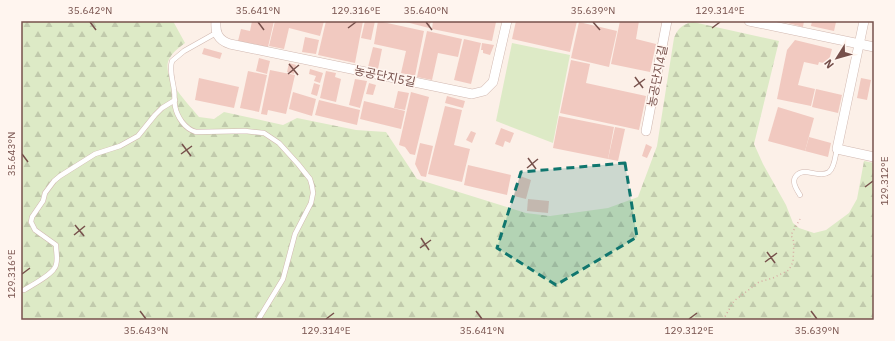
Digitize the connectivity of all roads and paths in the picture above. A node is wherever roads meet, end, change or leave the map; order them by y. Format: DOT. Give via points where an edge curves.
graph roads {
  1 [pos="216,21"];
  2 [pos="507,21"];
  3 [pos="667,21"];
  4 [pos="749,21"];
  5 [pos="864,21"];
  6 [pos="216,33"];
  7 [pos="859,44"];
  8 [pos="874,47"];
  9 [pos="175,100"];
  10 [pos="646,131"];
  11 [pos="837,149"];
  12 [pos="874,157"];
  13 [pos="800,195"];
  14 [pos="800,219"];
  15 [pos="24,290"];
  16 [pos="258,320"];
  17 [pos="723,320"];
  1 -- 6 [label="street"];
  2 -- 6 [label="street, 농공단지5길" via="493,82 484,91 472,94 230,44"];
  3 -- 10 [label="street, 농공단지4길"];
  4 -- 7 [label="street"];
  5 -- 7 [label="street"];
  6 -- 9 [label="lane" via="172,61"];
  7 -- 8 [label="street"];
  7 -- 11 [label="street"];
  9 -- 15 [label="lane" via="162,108 138,136 120,146 94,154 54,181 31,222 35,230 56,246 57,263 50,274"];
  9 -- 16 [label="lane" via="183,124 191,131 264,133 279,144 310,179 313,193 311,202 295,234 283,279"];
  11 -- 12 [label="street"];
  11 -- 13 [label="lane" via="832,169 828,172 798,174 794,183"];
  14 -- 17 [label="path" via="791,235 794,242 793,262 788,270 759,282 734,301"];
}
